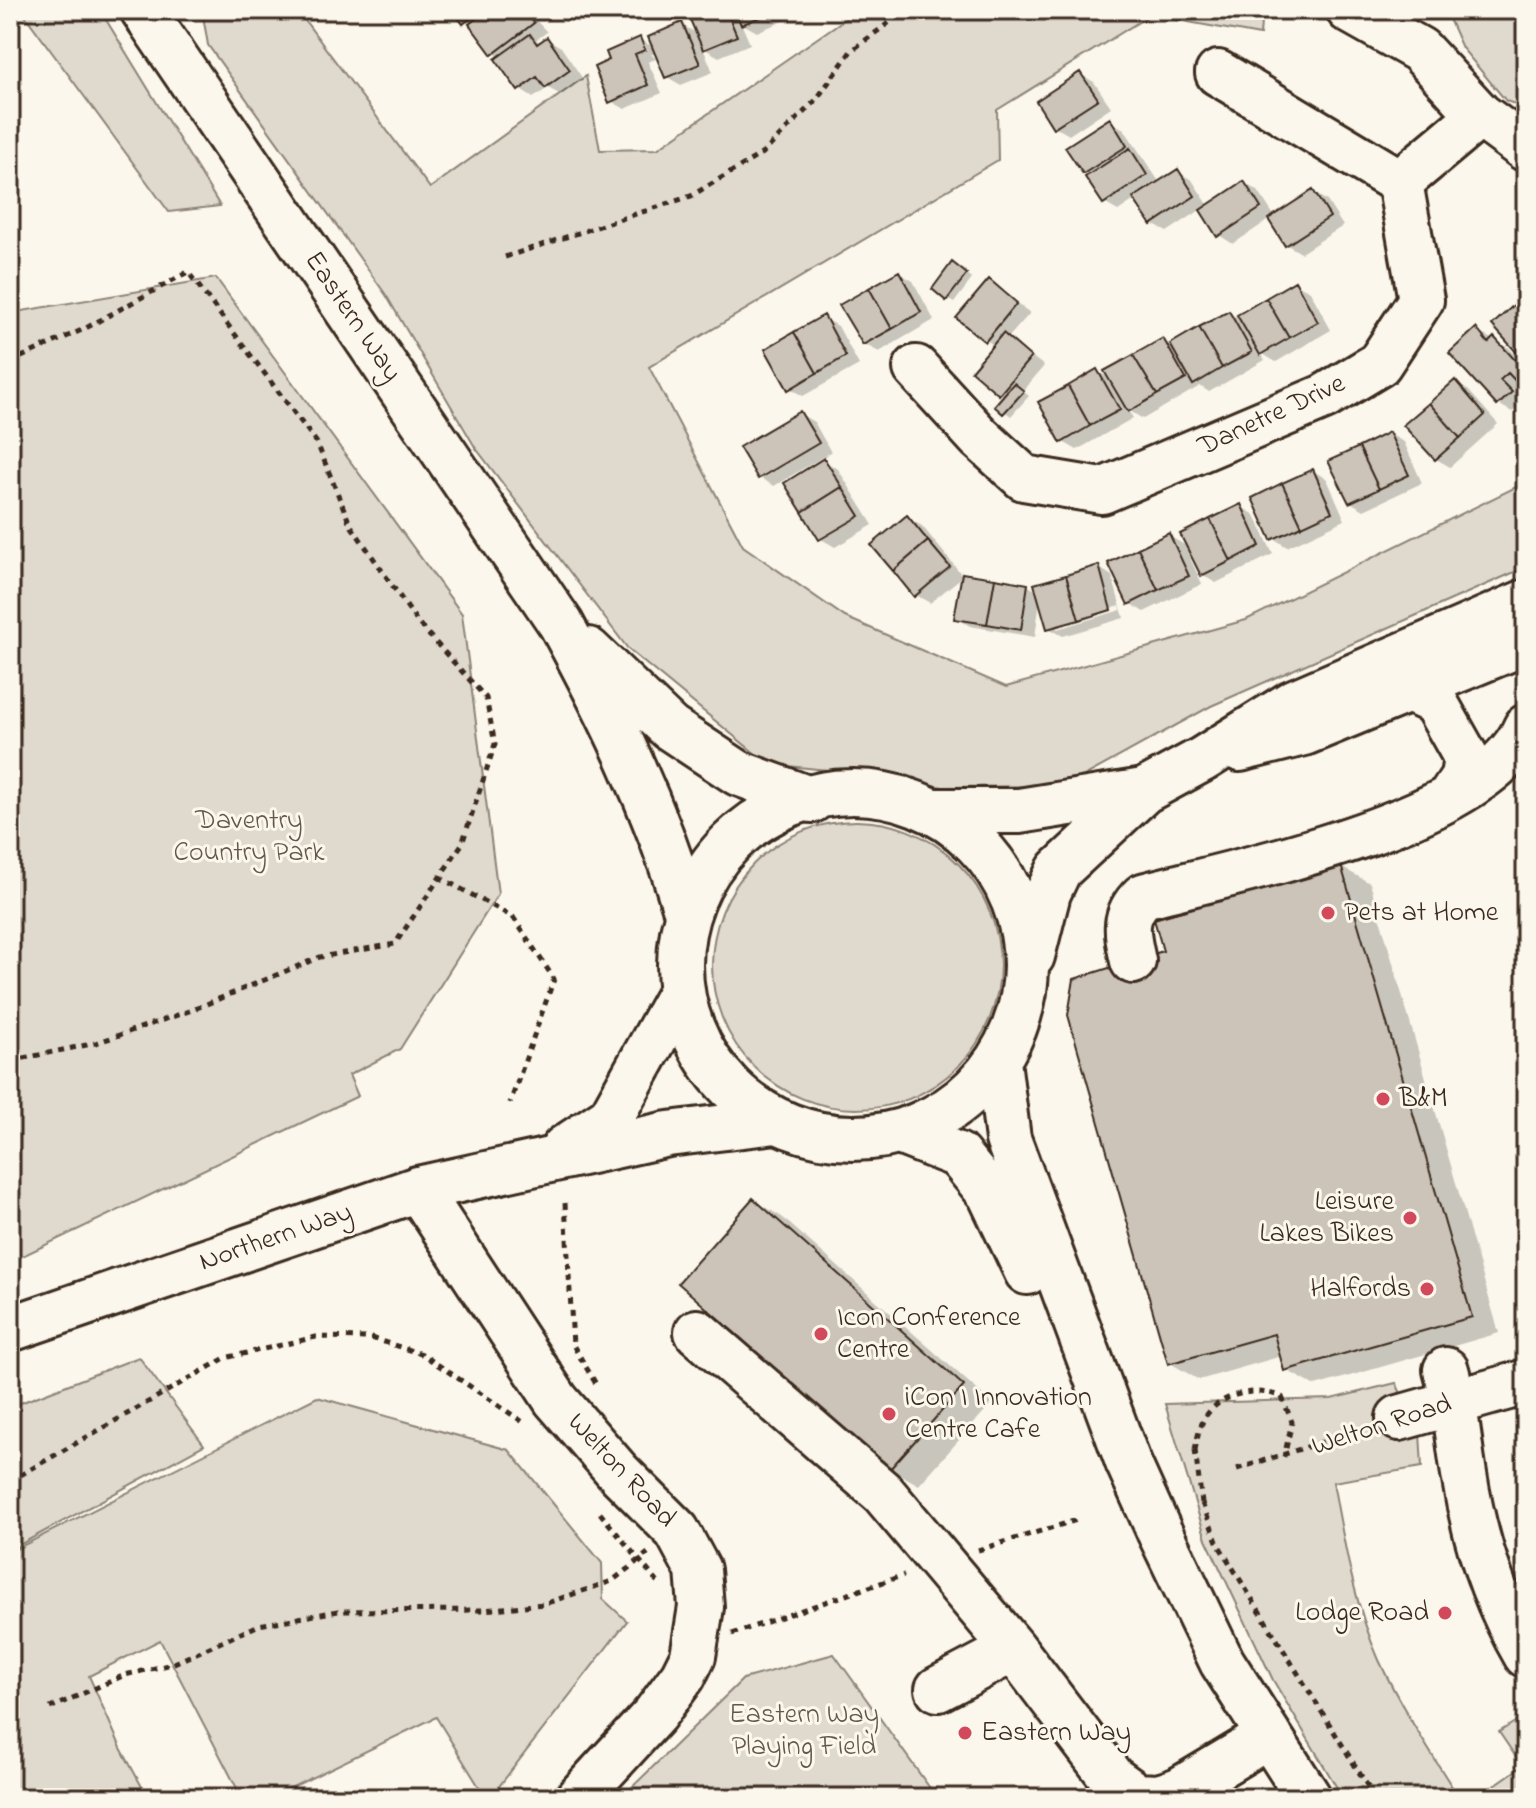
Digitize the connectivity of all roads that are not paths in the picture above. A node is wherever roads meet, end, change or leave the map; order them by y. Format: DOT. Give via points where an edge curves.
graph roads {
  1 [pos="143,10"];
  2 [pos="1349,10"];
  3 [pos="1218,73"];
  4 [pos="1480,115"];
  5 [pos="1526,149"];
  6 [pos="1400,182"];
  7 [pos="916,368"];
  8 [pos="1526,602"];
  9 [pos="561,624"];
  10 [pos="1526,642"];
  11 [pos="1411,691"];
  12 [pos="1523,742"];
  13 [pos="1203,759"];
  14 [pos="1144,791"];
  15 [pos="1451,795"];
  16 [pos="812,800"];
  17 [pos="936,811"];
  18 [pos="685,907"];
  19 [pos="1031,961"];
  20 [pos="1133,961"];
  21 [pos="680,993"];
  22 [pos="998,1061"];
  23 [pos="776,1121"];
  24 [pos="902,1133"];
  25 [pos="545,1161"];
  26 [pos="418,1189"];
  27 [pos="10,1329"];
  28 [pos="697,1332"];
  29 [pos="1526,1382"];
  30 [pos="1451,1386"];
  31 [pos="1109,1417"];
  32 [pos="1399,1418"];
  33 [pos="1014,1649"];
  34 [pos="1526,1655"];
  35 [pos="938,1689"];
  36 [pos="1269,1736"];
  37 [pos="578,1798"];
  38 [pos="1309,1798"];
  1 -- 9 [label="main road, Eastern Way"];
  2 -- 4 [label="main road" via="1420,50"];
  3 -- 6 [label="main road"];
  4 -- 5 [label="main road"];
  4 -- 6 [label="main road"];
  6 -- 7 [label="main road, Danetre Drive" via="1421,300 1379,364 1324,397 1102,491 1024,478"];
  8 -- 13 [label="main road" via="1292,703"];
  9 -- 16 [label="main road, Eastern Way" via="670,728 738,773"];
  9 -- 18 [label="main road, Eastern Way" via="663,833"];
  10 -- 11 [label="main road"];
  11 -- 13 [label="main road" via="1304,733"];
  11 -- 15 [label="main road" via="1435,702 1466,757 1463,777"];
  12 -- 15 [label="main road" via="1490,773"];
  13 -- 14 [label="main road"];
  14 -- 17 [label="main road" via="1019,811"];
  14 -- 19 [label="main road" via="1059,870"];
  15 -- 20 [label="main road" via="1370,833 1143,896 1130,909 1126,931"];
  16 -- 17 [label="main road" via="863,792"];
  16 -- 18 [label="main road" via="759,820 705,872"];
  17 -- 19 [label="main road" via="988,857 1015,897"];
  18 -- 21 [label="main road" via="678,953"];
  19 -- 22 [label="main road" via="1028,994"];
  21 -- 23 [label="main road" via="711,1066 729,1087"];
  21 -- 25 [label="main road, Northern Way" via="611,1117"];
  22 -- 24 [label="main road" via="951,1106"];
  22 -- 31 [label="main road" via="1008,1139"];
  23 -- 24 [label="main road" via="840,1135"];
  23 -- 25 [label="main road, Northern Way" via="668,1134"];
  24 -- 31 [label="main road" via="958,1155 990,1194"];
  25 -- 26 [label="main road, Northern Way"];
  26 -- 27 [label="main road, Northern Way"];
  26 -- 37 [label="main road, Welton Road" via="556,1400 677,1531 698,1570 701,1607 683,1676"];
  28 -- 33 [label="main road" via="883,1493"];
  29 -- 30 [label="main road, Welton Road"];
  30 -- 32 [label="main road, Welton Road"];
  30 -- 34 [label="main road" via="1485,1566"];
  31 -- 36 [label="main road, bridge" via="1222,1662"];
  33 -- 35 [label="main road"];
  33 -- 36 [label="main road" via="1112,1778 1137,1796 1159,1797 1179,1790"];
  36 -- 38 [label="main road"];
}
